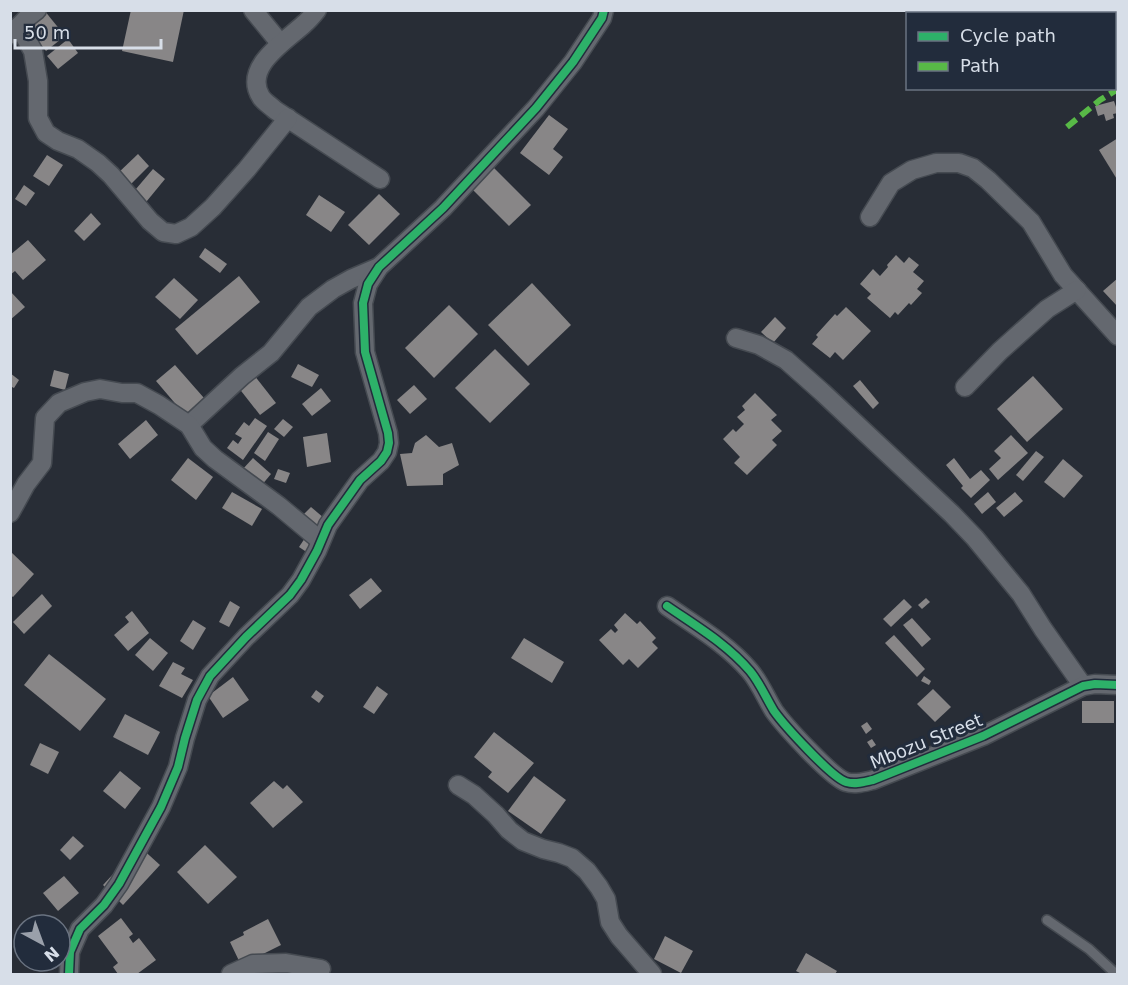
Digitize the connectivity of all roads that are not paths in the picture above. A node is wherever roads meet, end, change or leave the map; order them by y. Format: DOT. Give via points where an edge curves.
graph roads {
  1 [pos="37,10"];
  2 [pos="253,10"];
  3 [pos="317,10"];
  4 [pos="604,10"];
  5 [pos="15,31"];
  6 [pos="280,43"];
  7 [pos="288,118"];
  8 [pos="380,179"];
  9 [pos="870,217"];
  10 [pos="380,267"];
  11 [pos="1077,290"];
  12 [pos="1118,336"];
  13 [pos="736,338"];
  14 [pos="965,387"];
  15 [pos="189,425"];
  16 [pos="10,513"];
  17 [pos="321,541"];
  18 [pos="667,606"];
  19 [pos="1118,685"];
  20 [pos="1083,686"];
  21 [pos="458,785"];
  22 [pos="1047,920"];
  23 [pos="321,969"];
  24 [pos="69,975"];
  25 [pos="231,975"];
  26 [pos="652,975"];
  27 [pos="1116,975"];
  1 -- 5 [label="street"];
  2 -- 6 [label="street"];
  3 -- 6 [label="street"];
  4 -- 10 [label="street" via="573,62 536,108 443,208"];
  5 -- 7 [label="street" via="33,51 38,118 46,133 98,163 162,232 176,234 205,214"];
  6 -- 7 [label="street" via="257,74 257,86 262,98"];
  7 -- 8 [label="street"];
  9 -- 11 [label="street" via="891,183 912,170 936,163 959,163 988,180 1031,222 1063,275"];
  10 -- 15 [label="street" via="351,279 309,308 271,353"];
  10 -- 17 [label="street" via="368,284 363,303 366,352 389,443 381,461 346,498"];
  11 -- 12 [label="street"];
  11 -- 14 [label="street" via="1047,309"];
  13 -- 20 [label="street" via="786,360 952,514 1021,594"];
  15 -- 16 [label="street" via="137,393 100,388 59,403 45,418 42,463"];
  15 -- 17 [label="street" via="215,459"];
  17 -- 24 [label="street" via="290,595 210,676 197,700 178,767 161,807 119,884 80,929 70,952"];
  18 -- 20 [label="street, Mbozu Street" via="723,644 751,672 776,713 815,757 846,782 873,780 962,744"];
  19 -- 20 [label="street, Mbozu Street"];
  21 -- 26 [label="street" via="524,841 572,858 587,871 606,899 610,922"];
  22 -- 27 [label="lane" via="1089,949"];
  23 -- 25 [label="street" via="286,963 253,964"];
}
